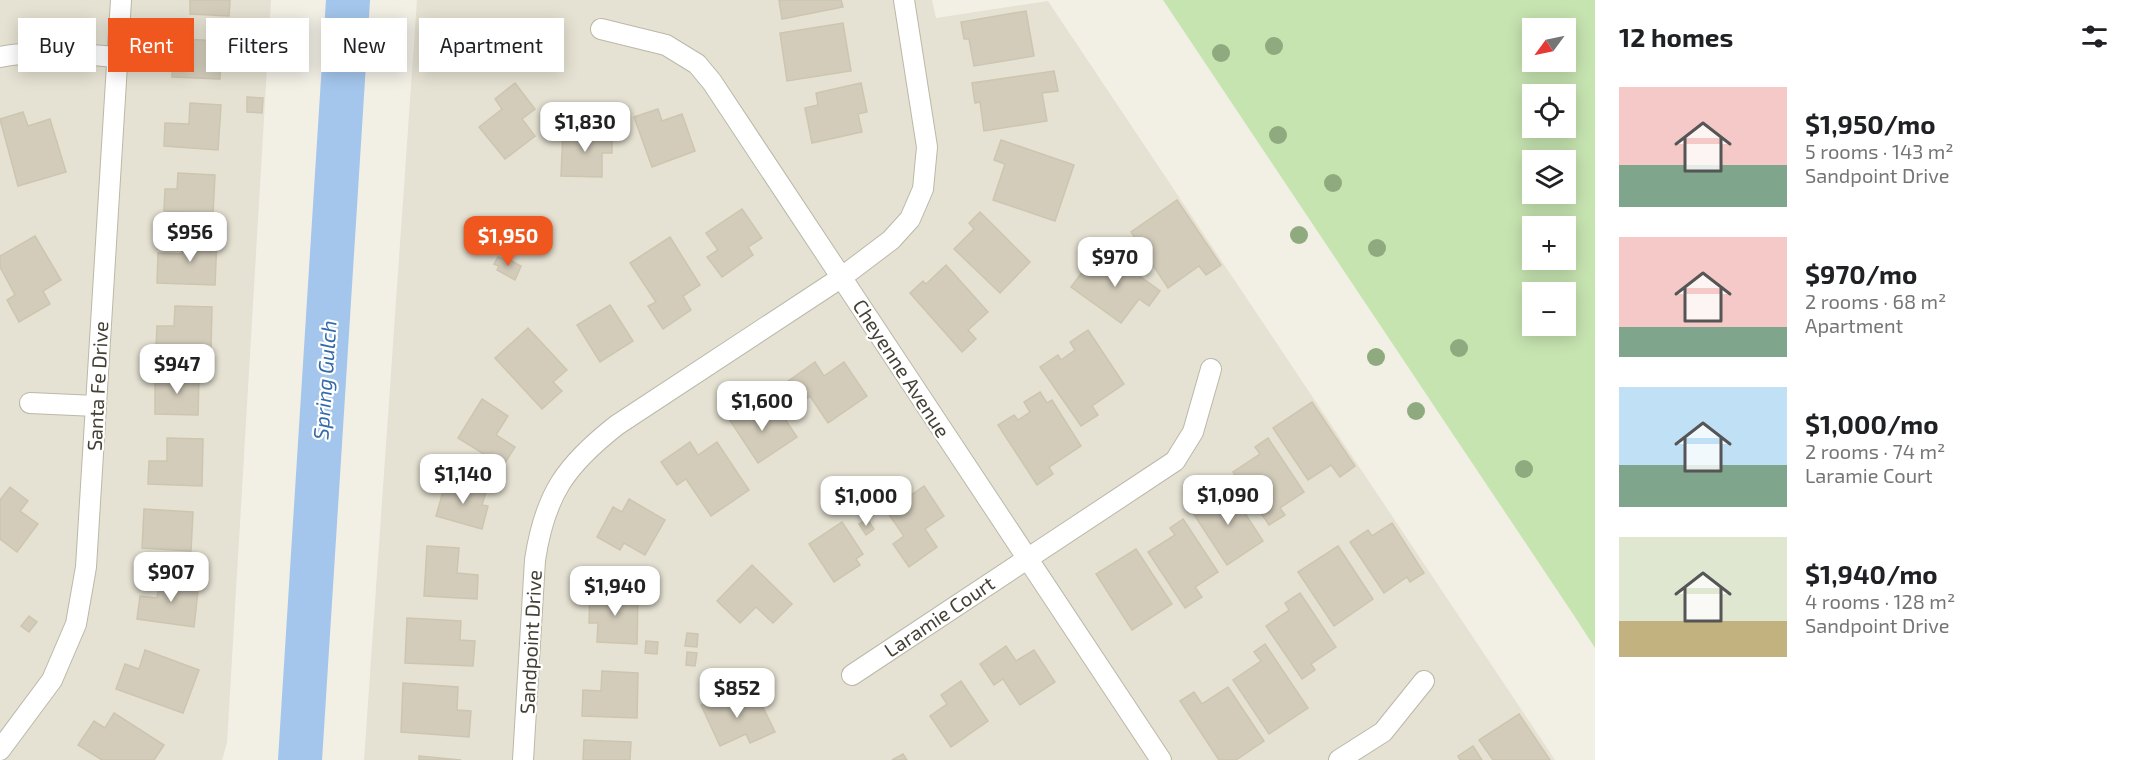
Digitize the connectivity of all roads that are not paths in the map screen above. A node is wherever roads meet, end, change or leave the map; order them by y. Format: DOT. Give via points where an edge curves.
graph roads {
  1 [pos="121,0"];
  2 [pos="904,0"];
  3 [pos="120,18"];
  4 [pos="601,29"];
  5 [pos="108,56"];
  6 [pos="0,57"];
  7 [pos="116,72"];
  8 [pos="842,277"];
  9 [pos="1211,369"];
  10 [pos="30,403"];
  11 [pos="96,406"];
  12 [pos="1027,558"];
  13 [pos="852,675"];
  14 [pos="1424,681"];
  15 [pos="0,750"];
  16 [pos="523,760"];
  17 [pos="1161,760"];
  18 [pos="1339,760"];
  1 -- 3 [label="street, Santa Fe Drive"];
  2 -- 8 [label="street, Sandpoint Drive" via="927,147 923,189 910,219 891,240"];
  4 -- 8 [label="street, Cheyenne Avenue" via="666,45 697,64"];
  5 -- 6 [label="street" via="65,53"];
  7 -- 11 [label="street, Santa Fe Drive"];
  8 -- 12 [label="street, Cheyenne Avenue"];
  8 -- 16 [label="street, Sandpoint Drive" via="617,424 560,481 538,537"];
  9 -- 12 [label="street, Laramie Court" via="1193,432 1175,461"];
  10 -- 11 [label="street"];
  11 -- 15 [label="street, Santa Fe Drive" via="86,567 76,624 52,680"];
  12 -- 13 [label="street, Laramie Court"];
  12 -- 17 [label="street, Cheyenne Avenue"];
  14 -- 18 [label="street" via="1383,732"];
}
